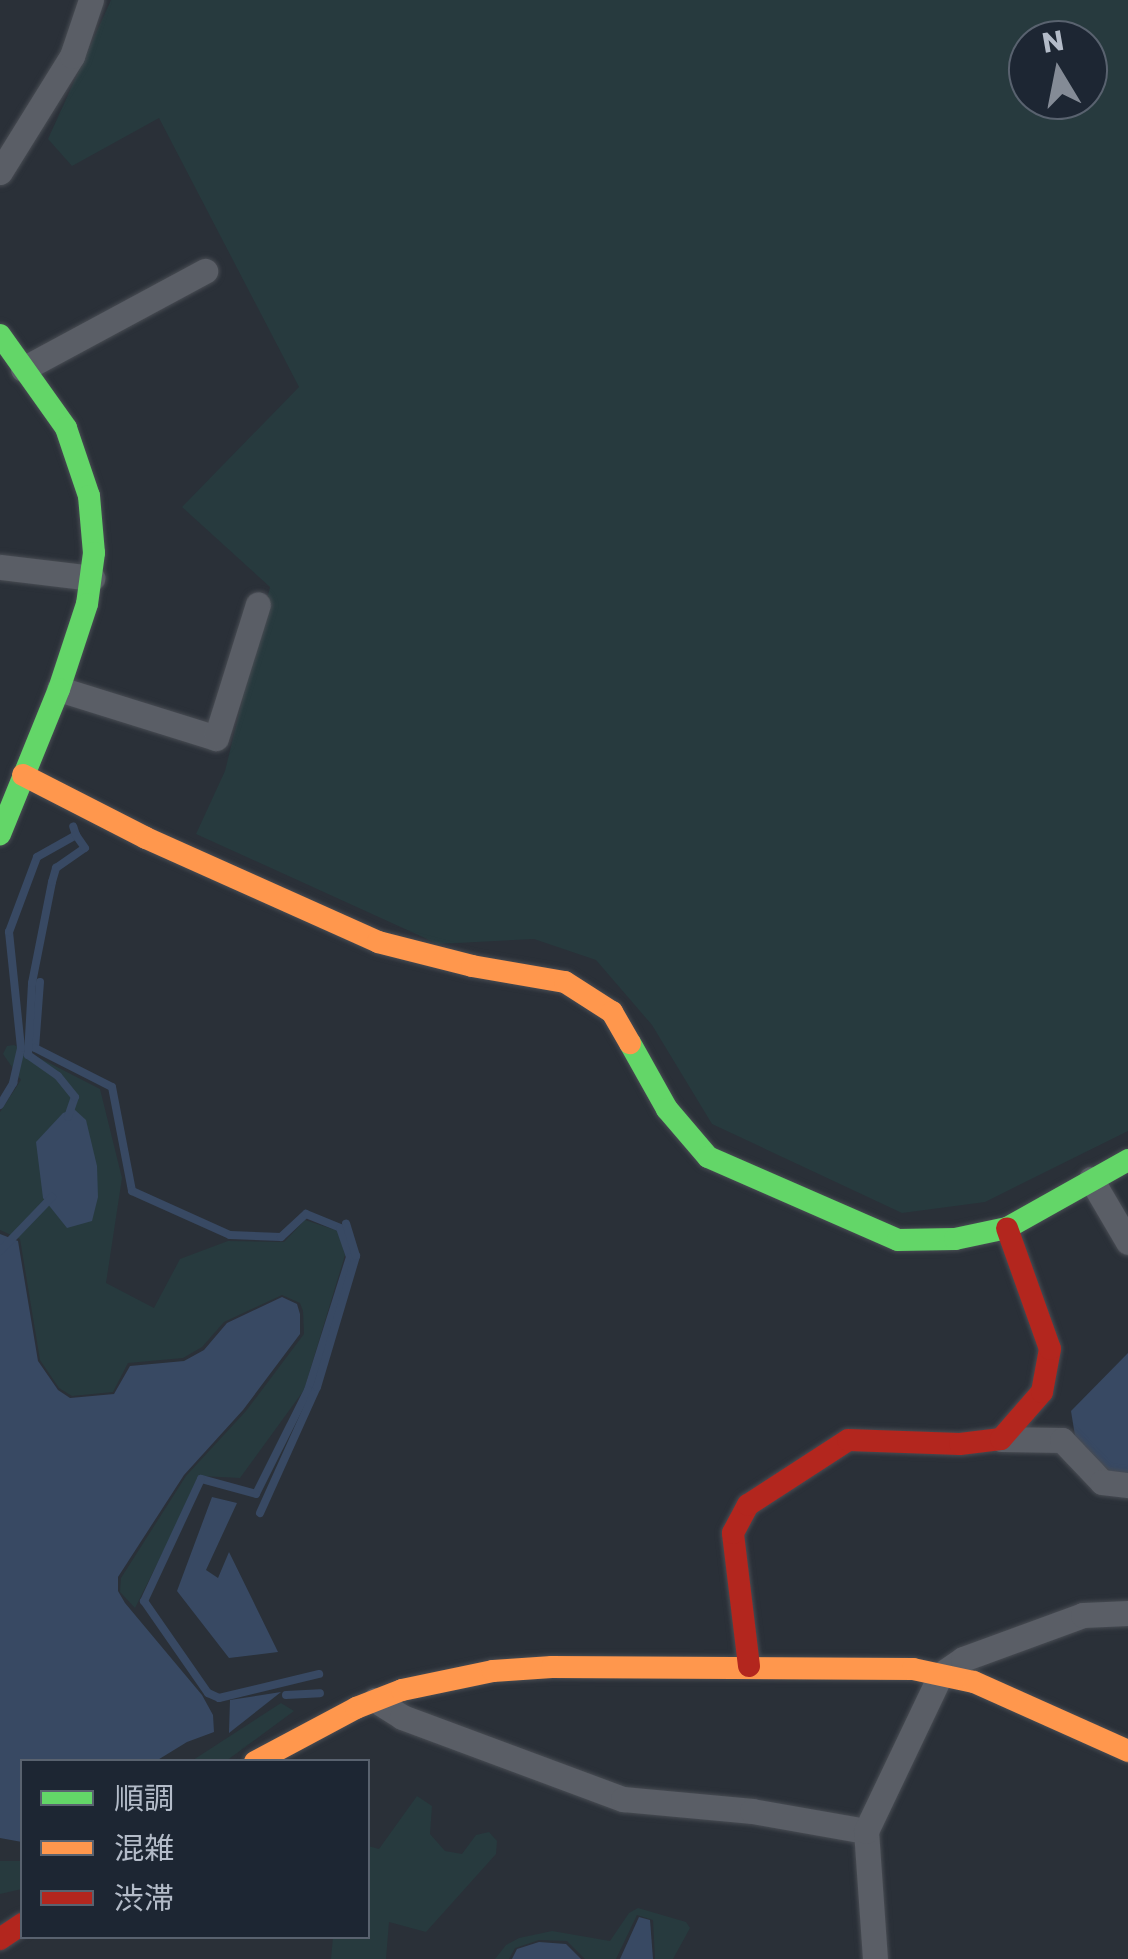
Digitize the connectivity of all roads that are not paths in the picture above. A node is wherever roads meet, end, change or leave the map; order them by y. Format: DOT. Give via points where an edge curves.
graph roads {
  1 [pos="92,0"];
  2 [pos="0,172"];
  3 [pos="205,271"];
  4 [pos="9,355"];
  5 [pos="0,566"];
  6 [pos="92,578"];
  7 [pos="258,604"];
  8 [pos="59,689"];
  9 [pos="12,771"];
  10 [pos="0,834"];
  11 [pos="1128,1160"];
  12 [pos="1090,1179"];
  13 [pos="1007,1228"];
  14 [pos="1128,1242"];
  15 [pos="1002,1439"];
  16 [pos="1128,1485"];
  17 [pos="1128,1614"];
  18 [pos="749,1666"];
  19 [pos="941,1674"];
  20 [pos="375,1700"];
  21 [pos="1128,1750"];
  22 [pos="261,1759"];
  23 [pos="866,1830"];
  24 [pos="8,1932"];
  25 [pos="8,1959"];
  26 [pos="875,1959"];
  1 -- 2 [label="street" via="72,56"];
  3 -- 4 [label="street"];
  4 -- 6 [label="street" via="66,428 79,460 93,525"];
  5 -- 6 [label="street"];
  6 -- 8 [label="street"];
  7 -- 8 [label="street" via="216,738"];
  8 -- 9 [label="street"];
  9 -- 10 [label="street"];
  9 -- 13 [label="street" via="378,942 565,982 612,1012 667,1109 708,1157 772,1189 898,1240 954,1239"];
  11 -- 12 [label="street"];
  12 -- 13 [label="street"];
  12 -- 14 [label="street"];
  13 -- 15 [label="street" via="1050,1349 1042,1392"];
  15 -- 16 [label="street" via="1062,1440 1102,1482"];
  15 -- 18 [label="street" via="848,1440 748,1505 733,1533"];
  17 -- 19 [label="street" via="1083,1615 964,1659"];
  18 -- 19 [label="street" via="864,1665"];
  18 -- 20 [label="street" via="494,1671"];
  19 -- 21 [label="street" via="974,1682"];
  19 -- 23 [label="street"];
  20 -- 22 [label="street"];
  20 -- 23 [label="street" via="402,1717 624,1799 752,1810"];
  23 -- 26 [label="street"];
  24 -- 25 [label="street"];
}
